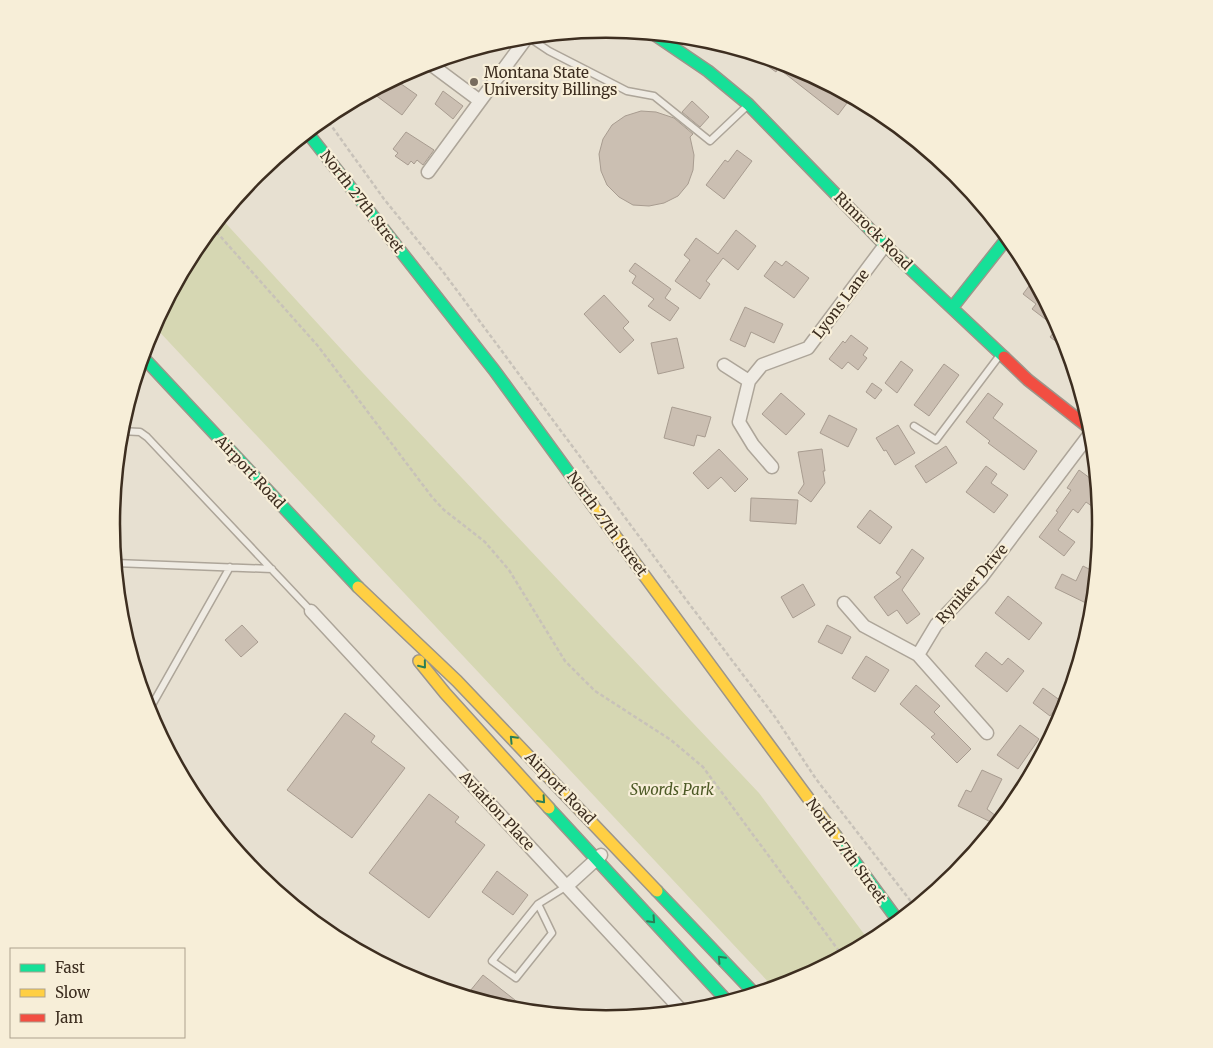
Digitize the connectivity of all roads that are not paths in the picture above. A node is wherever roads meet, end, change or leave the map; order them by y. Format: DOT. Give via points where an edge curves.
graph roads {
  1 [pos="672,42"];
  2 [pos="537,43"];
  3 [pos="522,45"];
  4 [pos="436,68"];
  5 [pos="480,101"];
  6 [pos="748,104"];
  7 [pos="311,137"];
  8 [pos="428,172"];
  9 [pos="1003,243"];
  10 [pos="885,245"];
  11 [pos="952,308"];
  12 [pos="1001,354"];
  13 [pos="148,362"];
  14 [pos="724,365"];
  15 [pos="749,381"];
  16 [pos="1083,423"];
  17 [pos="914,426"];
  18 [pos="129,431"];
  19 [pos="1086,439"];
  20 [pos="772,467"];
  21 [pos="122,563"];
  22 [pos="230,568"];
  23 [pos="272,569"];
  24 [pos="358,587"];
  25 [pos="844,603"];
  26 [pos="311,611"];
  27 [pos="918,655"];
  28 [pos="154,702"];
  29 [pos="987,733"];
  30 [pos="614,844"];
  31 [pos="596,859"];
  32 [pos="567,886"];
  33 [pos="538,904"];
  34 [pos="894,917"];
  35 [pos="750,989"];
  36 [pos="723,996"];
  37 [pos="677,1005"];
  1 -- 6 [label="main road, Rimrock Road"];
  2 -- 6 [label="lane" via="627,91 654,96 710,141"];
  3 -- 5 [label="street"];
  4 -- 5 [label="street"];
  5 -- 8 [label="street"];
  6 -- 10 [label="main road, Rimrock Road"];
  7 -- 34 [label="main road, North 27th Street" via="494,370"];
  9 -- 11 [label="main road"];
  10 -- 11 [label="main road, Rimrock Road"];
  10 -- 15 [label="street, Lyons Lane" via="808,348 762,365"];
  11 -- 12 [label="main road, Rimrock Road"];
  12 -- 16 [label="main road, Rimrock Road"];
  12 -- 17 [label="lane" via="936,440"];
  13 -- 24 [label="main road, Airport Road"];
  14 -- 15 [label="street"];
  15 -- 20 [label="street" via="739,422"];
  18 -- 23 [label="lane" via="140,432 147,437"];
  19 -- 27 [label="street, Ryniker Drive" via="981,578 936,625"];
  21 -- 22 [label="lane"];
  22 -- 23 [label="lane"];
  22 -- 28 [label="lane"];
  23 -- 26 [label="lane"];
  30 -- 24 [label="main road, Airport Road, one-way" via="457,681"];
  24 -- 31 [label="main road, Airport Road, one-way" via="446,693"];
  25 -- 27 [label="street" via="864,626"];
  26 -- 32 [label="street, Aviation Place"];
  27 -- 29 [label="street"];
  30 -- 31 [label="street"];
  35 -- 30 [label="main road, Airport Road, one-way"];
  31 -- 32 [label="street"];
  31 -- 36 [label="main road, Airport Road, one-way"];
  32 -- 33 [label="lane"];
  32 -- 37 [label="street, Aviation Place"];
  33 -- 33 [label="lane" via="492,961 516,978 552,933"];
}
